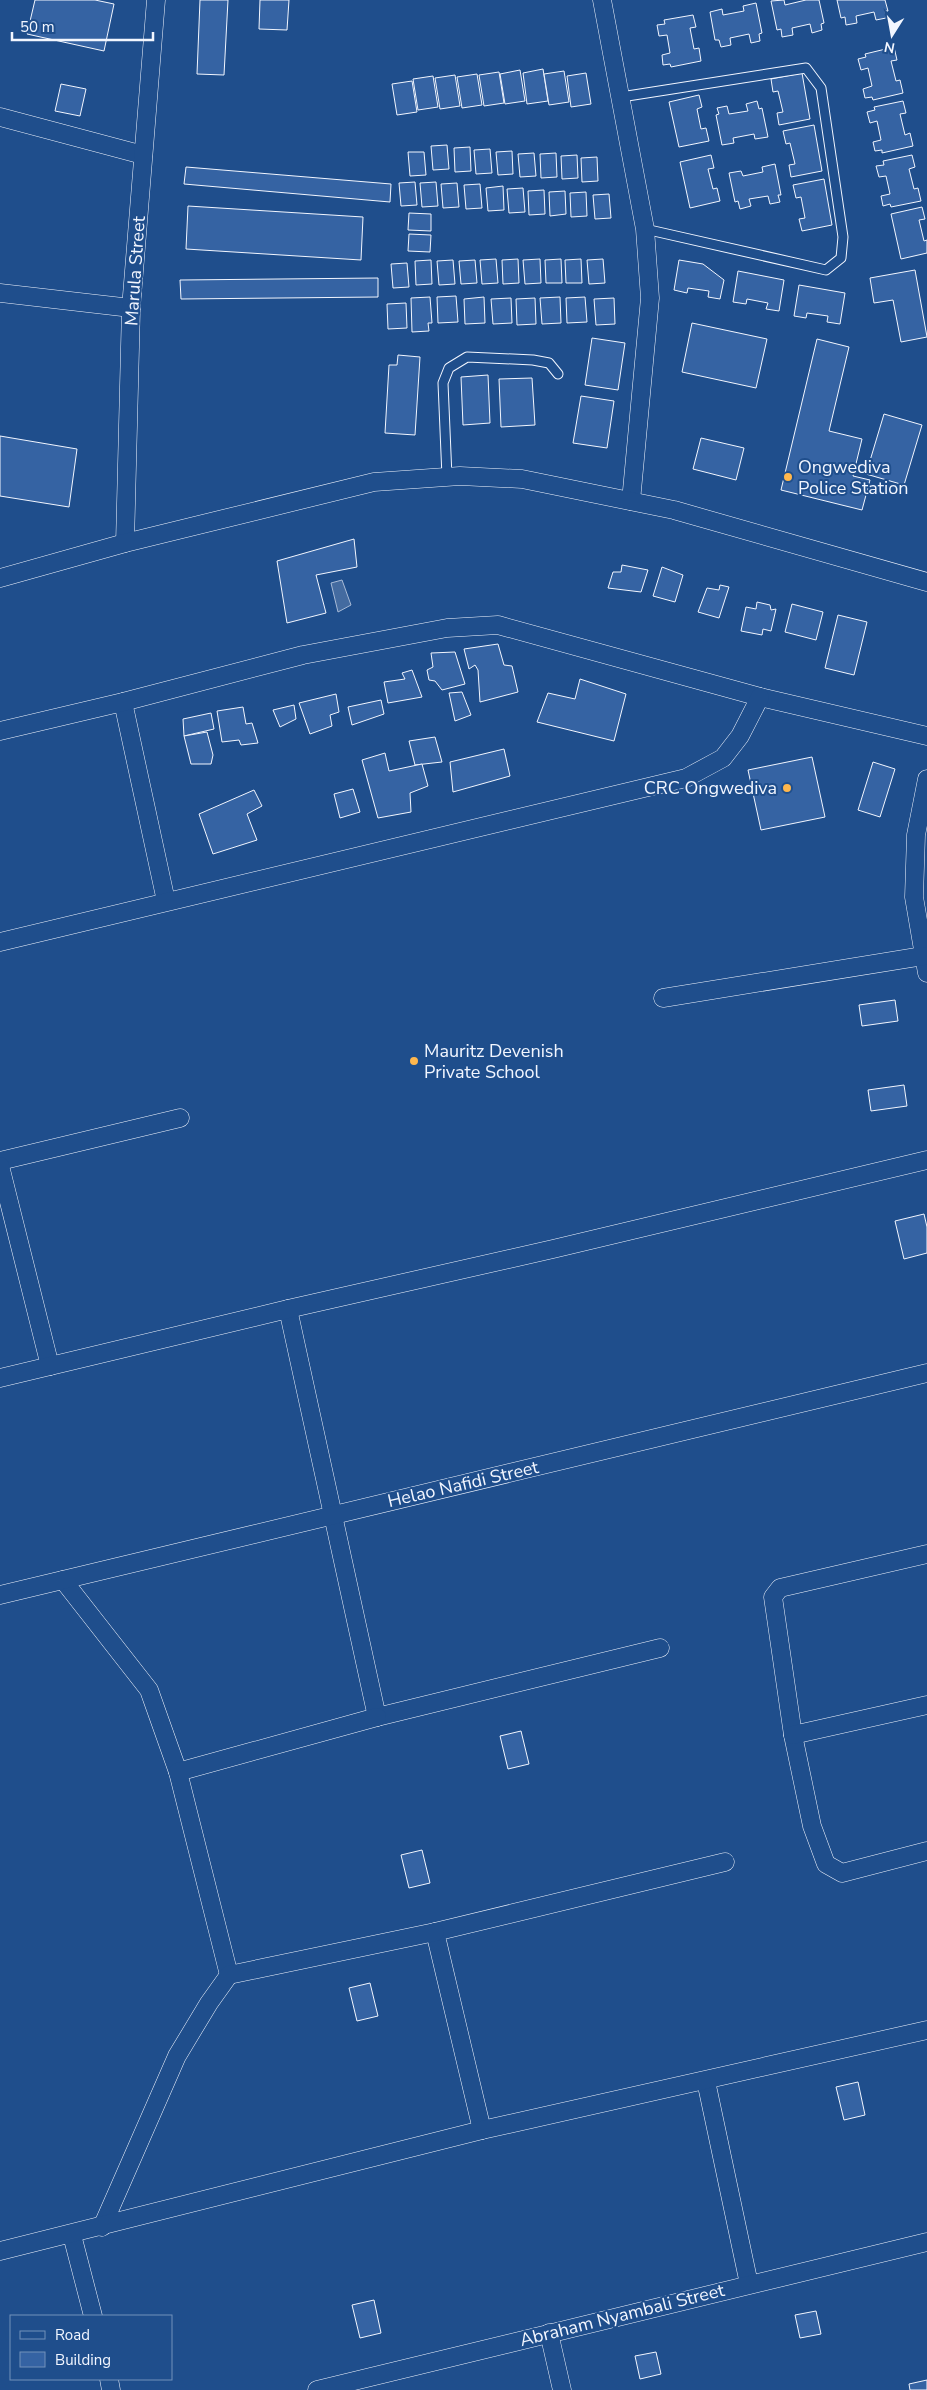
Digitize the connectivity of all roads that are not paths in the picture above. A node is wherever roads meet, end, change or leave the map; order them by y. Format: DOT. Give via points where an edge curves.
graph roads {
  1 [pos="156,0"];
  2 [pos="602,0"];
  3 [pos="621,97"];
  4 [pos="0,117"];
  5 [pos="143,155"];
  6 [pos="644,229"];
  7 [pos="0,293"];
  8 [pos="131,308"];
  9 [pos="558,374"];
  10 [pos="447,477"];
  11 [pos="630,500"];
  12 [pos="125,543"];
  13 [pos="0,578"];
  14 [pos="927,582"];
  15 [pos="760,696"];
  16 [pos="123,702"];
  17 [pos="0,731"];
  18 [pos="927,736"];
  19 [pos="927,780"];
  20 [pos="166,901"];
  21 [pos="0,942"];
  22 [pos="925,964"];
  23 [pos="663,998"];
  24 [pos="180,1118"];
  25 [pos="927,1160"];
  26 [pos="0,1161"];
  27 [pos="0,1166"];
  28 [pos="288,1309"];
  29 [pos="50,1366"];
  30 [pos="927,1373"];
  31 [pos="0,1378"];
  32 [pos="334,1515"];
  33 [pos="927,1554"];
  34 [pos="63,1580"];
  35 [pos="0,1595"];
  36 [pos="660,1648"];
  37 [pos="927,1705"];
  38 [pos="377,1717"];
  39 [pos="793,1735"];
  40 [pos="178,1772"];
  41 [pos="927,1851"];
  42 [pos="725,1862"];
  43 [pos="435,1932"];
  44 [pos="230,1975"];
  45 [pos="927,2030"];
  46 [pos="706,2081"];
  47 [pos="482,2130"];
  48 [pos="102,2227"];
  49 [pos="72,2234"];
  50 [pos="927,2242"];
  51 [pos="0,2252"];
  52 [pos="749,2284"];
  53 [pos="93,2315"];
  54 [pos="549,2334"];
  55 [pos="317,2390"];
  56 [pos="562,2390"];
  1 -- 5 [label="street, Marula Street"];
  2 -- 3 [label="street"];
  3 -- 6 [label="street"];
  3 -- 6 [label="lane" via="806,68 821,88 844,237 841,258 826,270"];
  4 -- 5 [label="street"];
  5 -- 8 [label="street, Marula Street"];
  6 -- 11 [label="street" via="649,316"];
  7 -- 8 [label="street"];
  8 -- 12 [label="street, Marula Street"];
  9 -- 10 [label="lane" via="549,363 533,360 467,357 449,368 443,383"];
  10 -- 11 [label="street" via="522,479"];
  10 -- 12 [label="street" via="374,482"];
  11 -- 14 [label="street"];
  12 -- 13 [label="street"];
  15 -- 16 [label="street" via="498,625 447,628 302,655"];
  15 -- 18 [label="street"];
  15 -- 20 [label="street" via="740,736 723,758 686,778"];
  16 -- 17 [label="street"];
  16 -- 20 [label="street"];
  19 -- 22 [label="street" via="916,835 914,897"];
  20 -- 21 [label="street"];
  22 -- 23 [label="street"];
  24 -- 26 [label="street"];
  25 -- 28 [label="street"];
  27 -- 29 [label="street"];
  28 -- 29 [label="street"];
  28 -- 32 [label="street"];
  29 -- 31 [label="street"];
  30 -- 32 [label="street, Helao Nafidi Street"];
  32 -- 34 [label="street, Helao Nafidi Street"];
  32 -- 38 [label="street"];
  33 -- 39 [label="street" via="780,1588 774,1597"];
  34 -- 35 [label="street, Helao Nafidi Street"];
  34 -- 40 [label="street" via="149,1690"];
  36 -- 38 [label="street"];
  37 -- 39 [label="street"];
  38 -- 40 [label="street"];
  39 -- 41 [label="street" via="812,1826 826,1864 842,1873"];
  40 -- 44 [label="street"];
  42 -- 43 [label="street"];
  43 -- 44 [label="street"];
  43 -- 47 [label="street"];
  44 -- 48 [label="street" via="177,2056"];
  45 -- 46 [label="street"];
  46 -- 47 [label="street"];
  46 -- 52 [label="street"];
  47 -- 48 [label="street"];
  48 -- 49 [label="street"];
  49 -- 51 [label="street"];
  49 -- 53 [label="street"];
  50 -- 52 [label="street, Abraham Nyambali Street"];
  52 -- 54 [label="street, Abraham Nyambali Street"];
  54 -- 55 [label="street, Abraham Nyambali Street"];
  54 -- 56 [label="street"];
}
